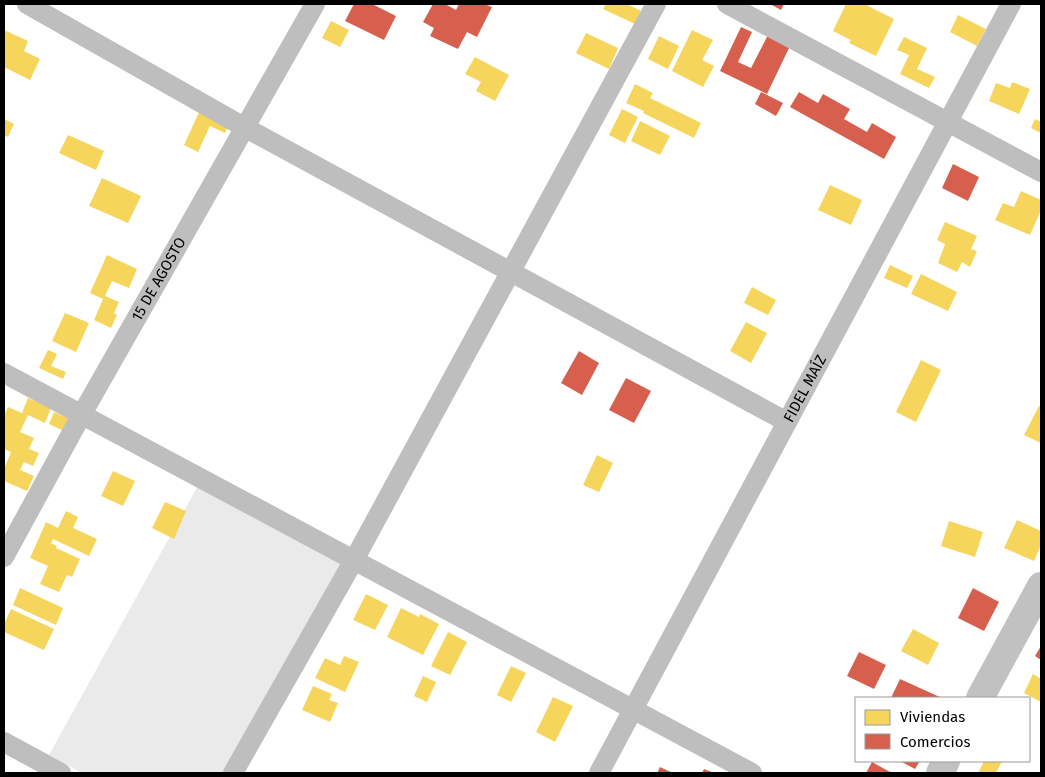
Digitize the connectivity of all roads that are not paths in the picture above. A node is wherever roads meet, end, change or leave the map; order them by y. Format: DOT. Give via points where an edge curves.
graph roads {
  1 [pos="27,4"];
  2 [pos="314,4"];
  3 [pos="656,4"];
  4 [pos="727,4"];
  5 [pos="1011,4"];
  6 [pos="948,122"];
  7 [pos="244,127"];
  8 [pos="1041,172"];
  9 [pos="510,272"];
  10 [pos="4,373"];
  11 [pos="82,414"];
  12 [pos="787,422"];
  13 [pos="4,557"];
  14 [pos="354,560"];
  15 [pos="1037,603"];
  16 [pos="981,697"];
  17 [pos="633,710"];
  18 [pos="4,742"];
  19 [pos="61,773"];
  20 [pos="233,773"];
  21 [pos="599,773"];
  22 [pos="752,773"];
  1 -- 7 [label="street"];
  2 -- 7 [label="street, 15 DE AGOSTO"];
  3 -- 9 [label="street"];
  4 -- 6 [label="street"];
  5 -- 6 [label="street, FIDEL MAÍZ"];
  6 -- 8 [label="street"];
  6 -- 12 [label="street, FIDEL MAÍZ"];
  7 -- 9 [label="street"];
  7 -- 11 [label="street, 15 DE AGOSTO"];
  9 -- 12 [label="street"];
  9 -- 14 [label="street"];
  10 -- 11 [label="street"];
  11 -- 13 [label="street, 15 DE AGOSTO"];
  11 -- 14 [label="street"];
  12 -- 17 [label="street, FIDEL MAÍZ"];
  14 -- 17 [label="street"];
  14 -- 20 [label="street"];
  15 -- 16 [label="main road"];
  17 -- 21 [label="street, FIDEL MAÍZ"];
  17 -- 22 [label="street"];
  18 -- 19 [label="street"];
}
